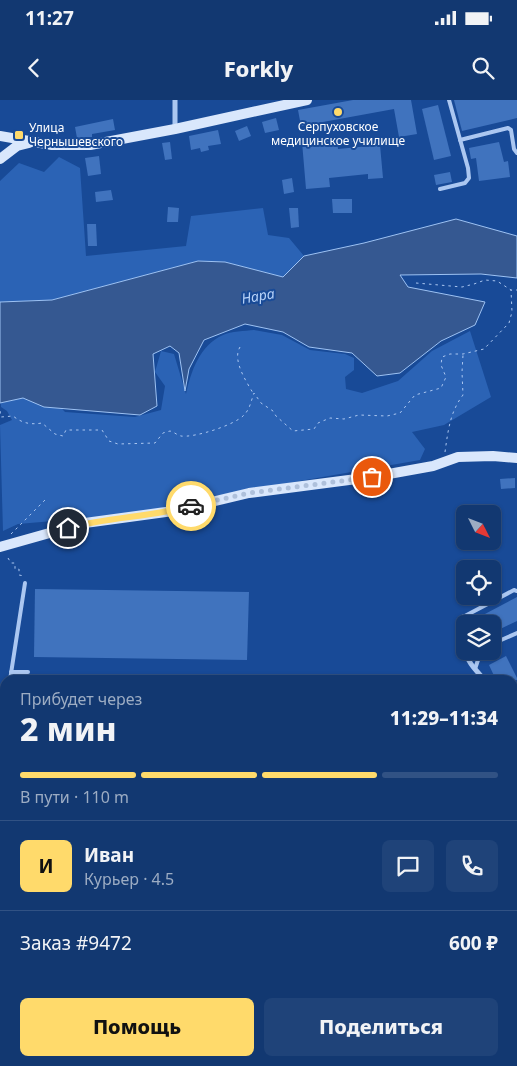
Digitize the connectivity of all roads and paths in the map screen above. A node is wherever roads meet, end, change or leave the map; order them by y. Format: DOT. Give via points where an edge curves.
graph roads {
  1 [pos="175,100"];
  2 [pos="307,100"];
  3 [pos="449,100"];
  4 [pos="295,101"];
  5 [pos="176,129"];
  6 [pos="0,136"];
  7 [pos="460,140"];
  8 [pos="34,142"];
  9 [pos="517,153"];
  10 [pos="0,159"];
  11 [pos="440,189"];
  12 [pos="416,283"];
  13 [pos="511,290"];
  14 [pos="517,290"];
  15 [pos="240,347"];
  16 [pos="463,354"];
  17 [pos="254,394"];
  18 [pos="0,411"];
  19 [pos="1,418"];
  20 [pos="517,458"];
  21 [pos="440,463"];
  22 [pos="46,499"];
  23 [pos="10,536"];
  24 [pos="0,547"];
  25 [pos="8,558"];
  26 [pos="25,583"];
  27 [pos="517,591"];
  28 [pos="467,615"];
  29 [pos="517,634"];
  30 [pos="501,640"];
  31 [pos="470,660"];
  32 [pos="478,660"];
  33 [pos="475,669"];
  34 [pos="11,672"];
  35 [pos="28,672"];
  36 [pos="11,675"];
  37 [pos="480,675"];
  1 -- 5 [label="street"];
  2 -- 4 [label="street"];
  3 -- 7 [label="lane"];
  4 -- 5 [label="street"];
  5 -- 8 [label="street" via="90,145"];
  6 -- 8 [label="street"];
  7 -- 9 [label="lane" via="508,128"];
  7 -- 11 [label="lane" via="469,178 465,183"];
  8 -- 10 [label="street" via="17,146"];
  12 -- 13 [label="path" via="462,287 485,280 497,281"];
  13 -- 14 [label="path"];
  13 -- 16 [label="path" via="509,323 484,349"];
  15 -- 17 [label="path" via="237,361"];
  16 -- 17 [label="path" via="442,357 441,365 446,377 441,388 415,394 400,413 387,416 330,418 318,423 314,429 293,431"];
  16 -- 21 [label="path" via="463,395 449,423"];
  17 -- 19 [label="path" via="243,417 231,423 192,436 180,436 170,431 163,433 155,443 118,444 109,441 102,430 66,430 63,436 42,424 21,422 12,416"];
  18 -- 19 [label="path"];
  20 -- 21 [label="street" via="458,457"];
  21 -- 24 [label="street" via="372,477 249,493 173,511 85,523"];
  22 -- 23 [label="path"];
  25 -- 26 [label="path" via="15,563 15,569 19,568 19,576 24,576"];
  26 -- 34 [label="lane"];
  27 -- 28 [label="lane"];
  29 -- 30 [label="lane"];
  31 -- 33 [label="street"];
  32 -- 33 [label="lane"];
  33 -- 37 [label="street"];
  34 -- 35 [label="lane"];
  34 -- 36 [label="lane"];
}
